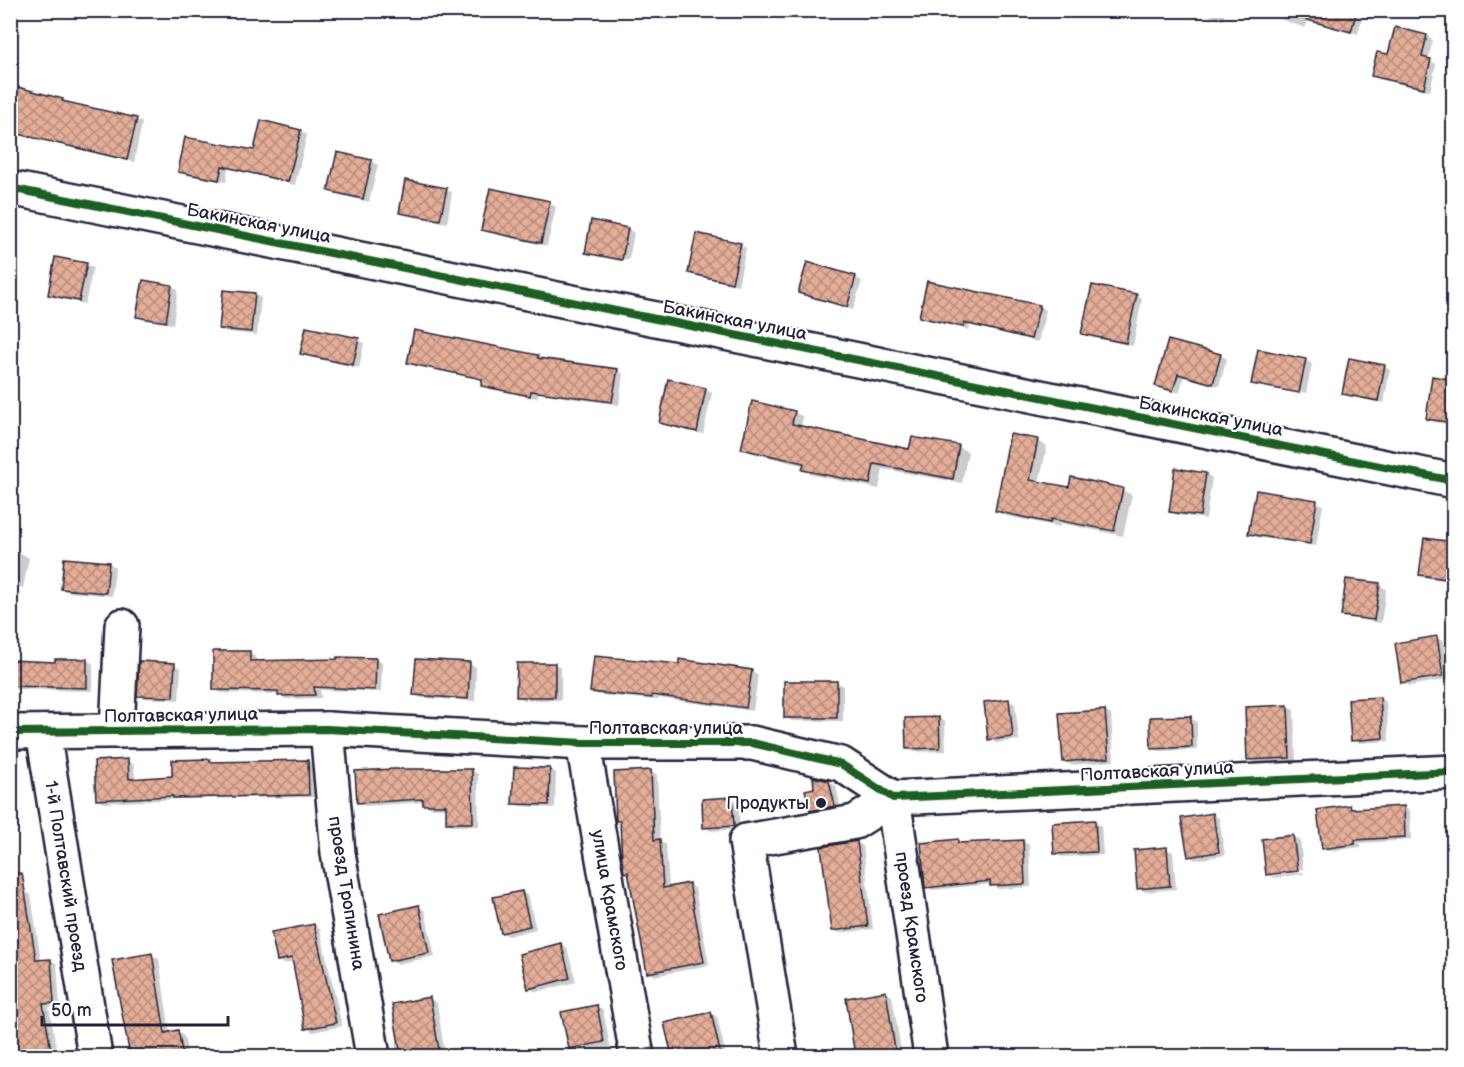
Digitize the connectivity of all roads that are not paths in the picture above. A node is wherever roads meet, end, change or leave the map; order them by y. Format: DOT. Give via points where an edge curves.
graph roads {
  1 [pos="10,188"];
  2 [pos="1454,481"];
  3 [pos="122,626"];
  4 [pos="327,729"];
  5 [pos="117,731"];
  6 [pos="10,732"];
  7 [pos="43,732"];
  8 [pos="584,743"];
  9 [pos="1454,772"];
  10 [pos="893,798"];
  11 [pos="95,1056"];
  12 [pos="373,1056"];
  13 [pos="638,1056"];
  14 [pos="781,1056"];
  15 [pos="931,1056"];
  1 -- 2 [label="street, Бакинская улица"];
  3 -- 5 [label="street"];
  4 -- 5 [label="street, Полтавская улица"];
  4 -- 8 [label="street, Полтавская улица"];
  4 -- 12 [label="street, проезд Тропинина" via="338,853"];
  5 -- 7 [label="street, Полтавская улица"];
  6 -- 7 [label="street, Полтавская улица"];
  7 -- 11 [label="street, 1-й Полтавский проезд"];
  8 -- 10 [label="street, Полтавская улица" via="752,743 841,764"];
  8 -- 13 [label="street, улица Крамского"];
  9 -- 10 [label="street, Полтавская улица"];
  10 -- 14 [label="street" via="855,822 746,841"];
  10 -- 15 [label="street, проезд Крамского"];
}
